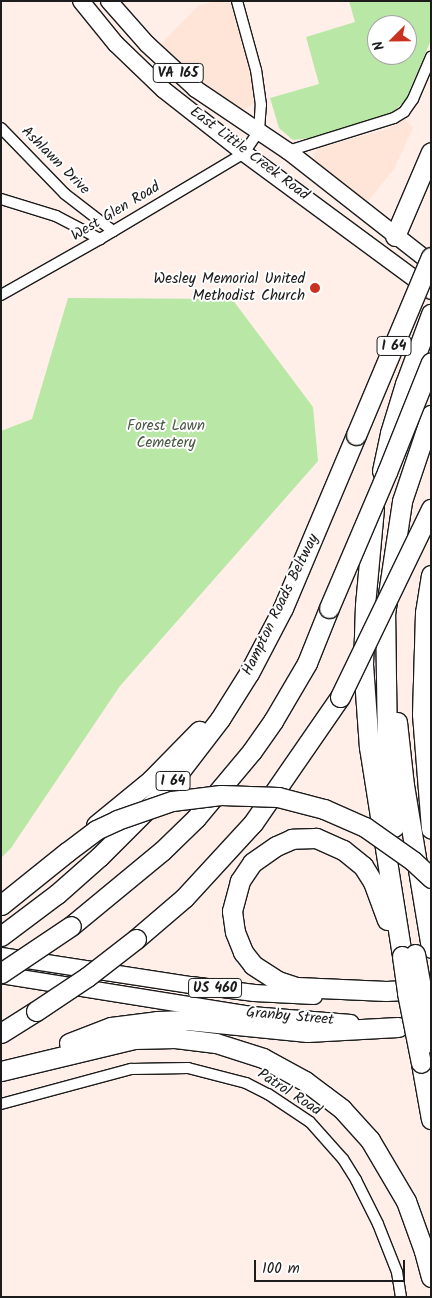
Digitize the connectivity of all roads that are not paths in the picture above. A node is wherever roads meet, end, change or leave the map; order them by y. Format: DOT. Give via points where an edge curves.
graph roads {
  1 [pos="81,1"];
  2 [pos="109,1"];
  3 [pos="237,1"];
  4 [pos="431,57"];
  5 [pos="1,128"];
  6 [pos="259,131"];
  7 [pos="288,152"];
  8 [pos="431,152"];
  9 [pos="244,153"];
  10 [pos="1,199"];
  11 [pos="113,231"];
  12 [pos="395,236"];
  13 [pos="100,239"];
  14 [pos="431,257"];
  15 [pos="431,263"];
  16 [pos="398,266"];
  17 [pos="431,291"];
  18 [pos="1,295"];
  19 [pos="431,314"];
  20 [pos="431,362"];
  21 [pos="431,415"];
  22 [pos="431,509"];
  23 [pos="431,575"];
  24 [pos="283,608"];
  25 [pos="431,829"];
  26 [pos="431,878"];
  27 [pos="1,894"];
  28 [pos="1,906"];
  29 [pos="1,936"];
  30 [pos="411,954"];
  31 [pos="1,956"];
  32 [pos="1,974"];
  33 [pos="431,990"];
  34 [pos="431,1023"];
  35 [pos="398,1027"];
  36 [pos="1,1033"];
  37 [pos="431,1043"];
  38 [pos="5,1070"];
  39 [pos="1,1104"];
  40 [pos="431,1119"];
  41 [pos="431,1277"];
  42 [pos="401,1297"];
  1 -- 9 [label="main road, East Little Creek Road / VA 165" via="135,63"];
  2 -- 6 [label="main road, East Little Creek Road / VA 165" via="174,70 196,89"];
  3 -- 6 [label="street" via="262,105"];
  4 -- 7 [label="street" via="404,112"];
  5 -- 11 [label="street, Ashlawn Drive" via="65,194"];
  6 -- 7 [label="main road, East Little Creek Road / VA 165"];
  6 -- 9 [label="street"];
  7 -- 12 [label="main road, East Little Creek Road / VA 165"];
  8 -- 12 [label="highway"];
  9 -- 11 [label="street, West Glen Road"];
  9 -- 16 [label="main road, East Little Creek Road / VA 165"];
  10 -- 13 [label="street" via="56,216"];
  11 -- 13 [label="street, West Glen Road"];
  12 -- 15 [label="main road, East Little Creek Road / VA 165"];
  12 -- 16 [label="main road"];
  13 -- 18 [label="street, West Glen Road"];
  14 -- 24 [label="highway, Hampton Roads Beltway / I 64, bridge"];
  16 -- 17 [label="main road, East Little Creek Road / VA 165"];
  19 -- 30 [label="highway" via="390,433 374,507 364,664 369,747"];
  20 -- 32 [label="highway, I 64, bridge" via="307,663 262,736 196,818 132,878 71,926"];
  21 -- 30 [label="highway" via="402,501 385,614 390,796"];
  22 -- 36 [label="highway, bridge" via="340,697 253,823 184,898 136,939 87,977"];
  23 -- 25 [label="highway" via="425,613 422,714"];
  24 -- 27 [label="highway" via="209,720 175,757 115,811"];
  24 -- 29 [label="highway, Hampton Roads Beltway / I 64" via="249,673 220,719 164,792 99,857"];
  26 -- 28 [label="highway, bridge" via="366,828 324,809 278,797 222,795 172,800 96,830"];
  30 -- 33 [label="highway" via="387,919 373,882 353,856 334,845 316,838 303,838 276,846 252,863 240,881 232,911 234,932 243,952 267,977 298,987"];
  30 -- 37 [label="highway, bridge"];
  30 -- 40 [label="highway, bridge" via="407,992"];
  31 -- 33 [label="main road, Granby Street / US 460" via="254,993 382,998"];
  32 -- 35 [label="main road, Granby Street / US 460" via="251,1015"];
  34 -- 35 [label="main road, Granby Street / US 460"];
  35 -- 38 [label="highway" via="307,1032 187,1020 138,1022 111,1027"];
  38 -- 41 [label="highway" via="109,1043 148,1038 216,1043 263,1058 293,1074 342,1109 370,1140 406,1201"];
  39 -- 42 [label="street, Patrol Road" via="131,1069 188,1068 246,1083 310,1122 343,1159 378,1224 397,1272"];
}
